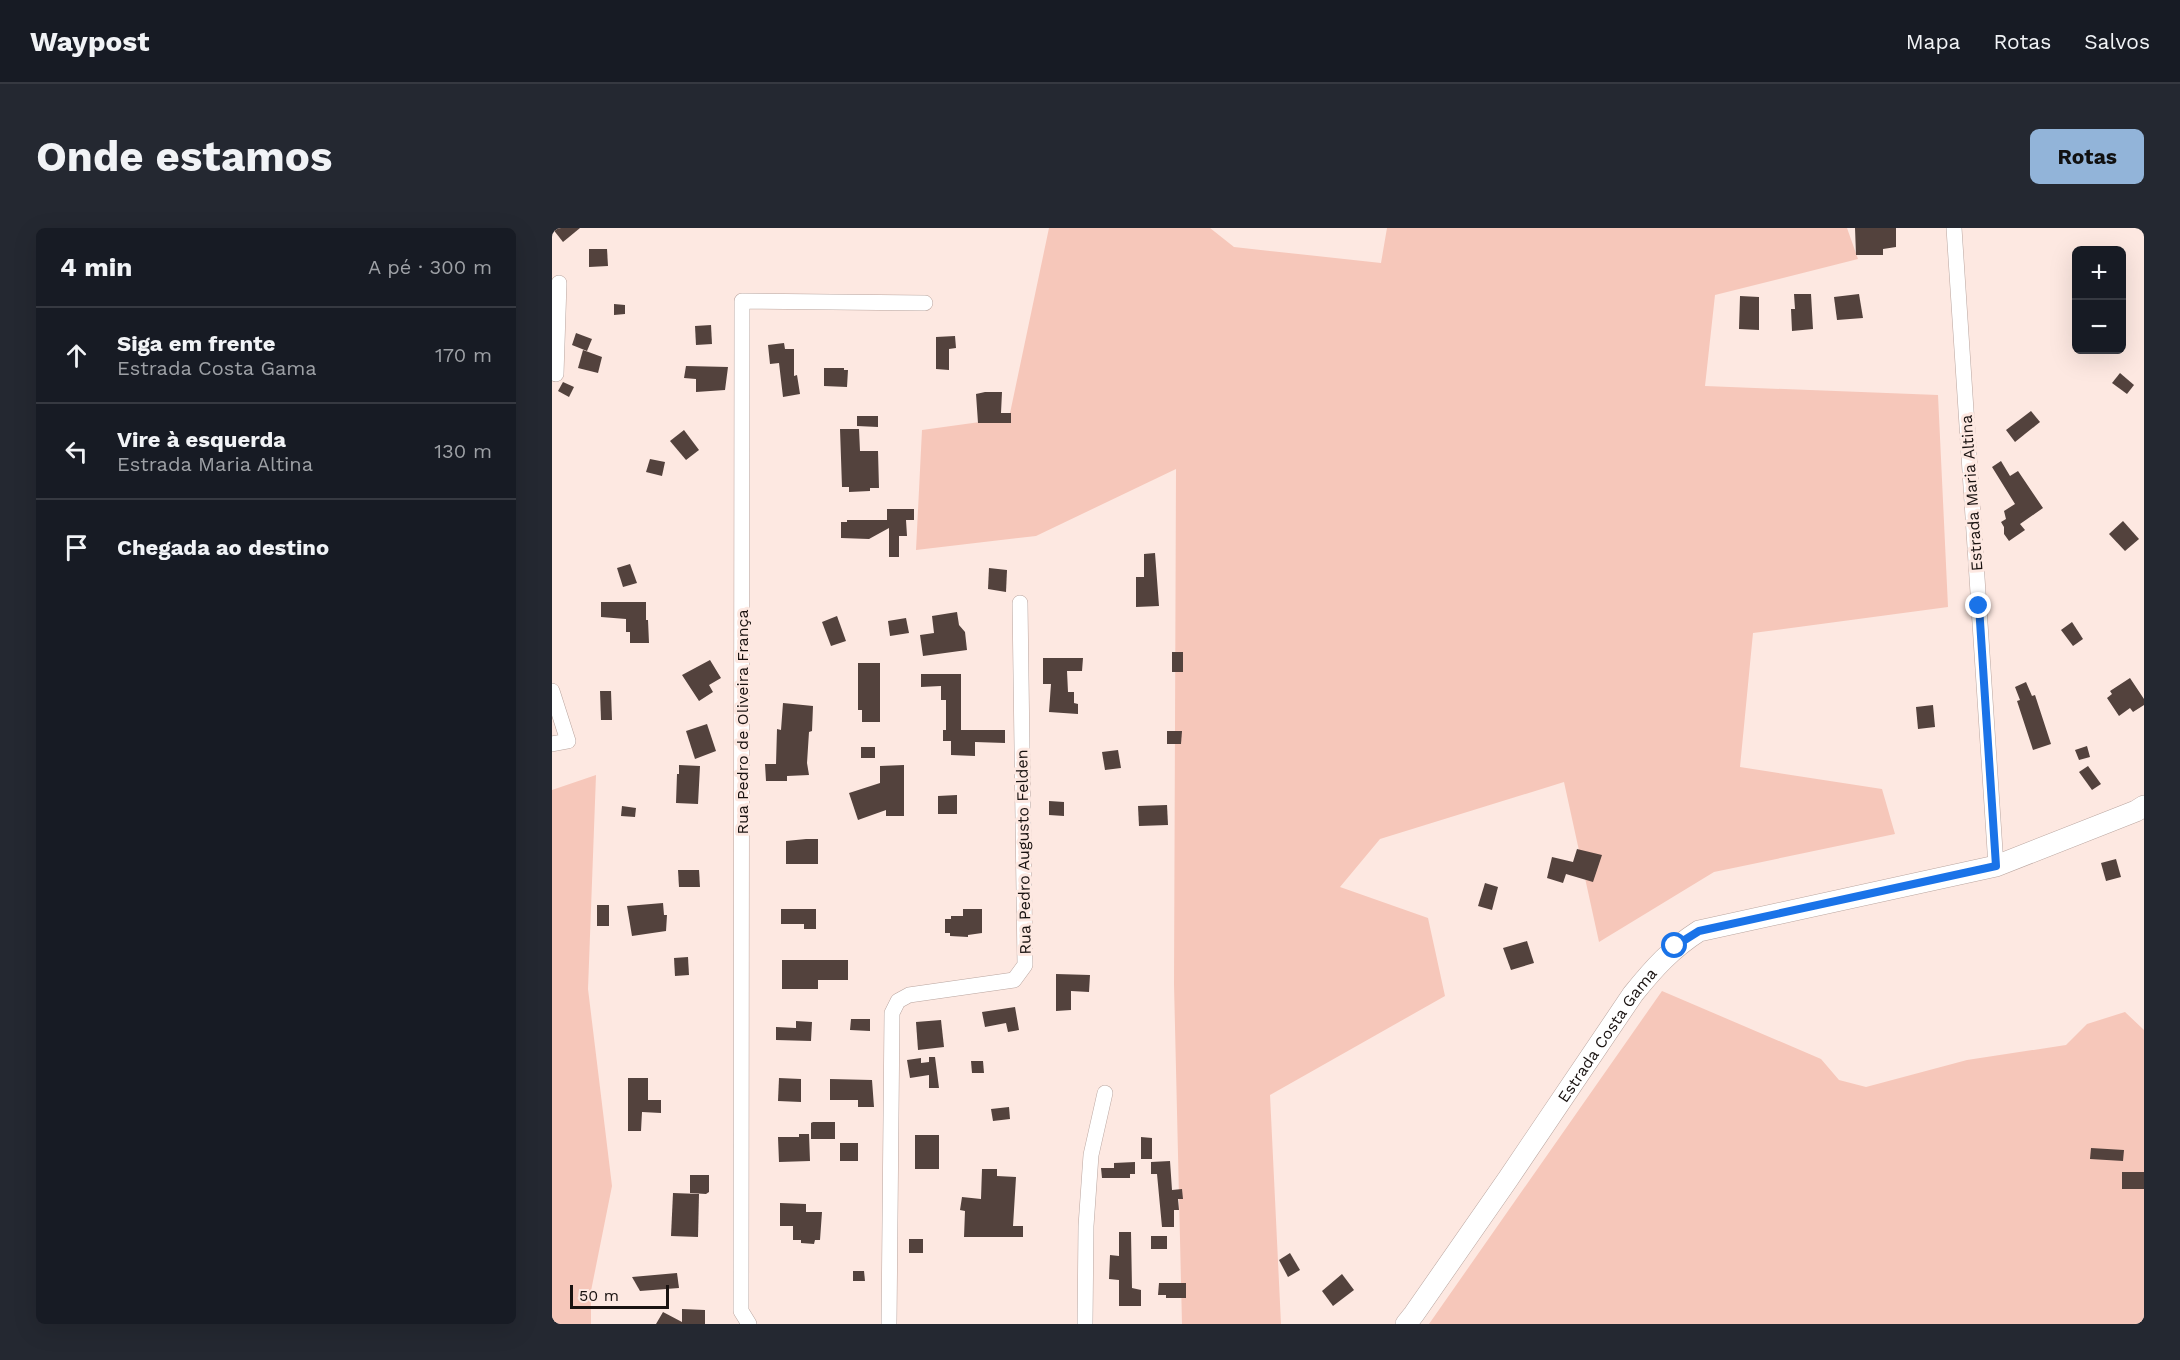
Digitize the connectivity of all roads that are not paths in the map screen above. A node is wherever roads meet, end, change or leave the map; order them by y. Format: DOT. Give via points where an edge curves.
graph roads {
  1 [pos="1954,228"];
  2 [pos="559,283"];
  3 [pos="925,303"];
  4 [pos="552,372"];
  5 [pos="1020,603"];
  6 [pos="552,691"];
  7 [pos="552,744"];
  8 [pos="2144,806"];
  9 [pos="1996,866"];
  10 [pos="1105,1093"];
  11 [pos="749,1324"];
  12 [pos="889,1324"];
  13 [pos="1085,1324"];
  14 [pos="1406,1324"];
  1 -- 9 [label="street, Estrada Maria Altina"];
  2 -- 4 [label="street" via="556,374"];
  3 -- 11 [label="street, Rua Pedro de Oliveira França" via="742,301 741,1311"];
  5 -- 12 [label="street, Rua Pedro Augusto Felden" via="1025,965 1014,980 909,995 898,1001 892,1013"];
  6 -- 7 [label="street" via="568,741"];
  8 -- 9 [label="main road, Estrada Costa Gama"];
  9 -- 14 [label="main road, Estrada Costa Gama" via="1699,931 1675,946 1633,994"];
  10 -- 13 [label="street" via="1090,1155"];
}
